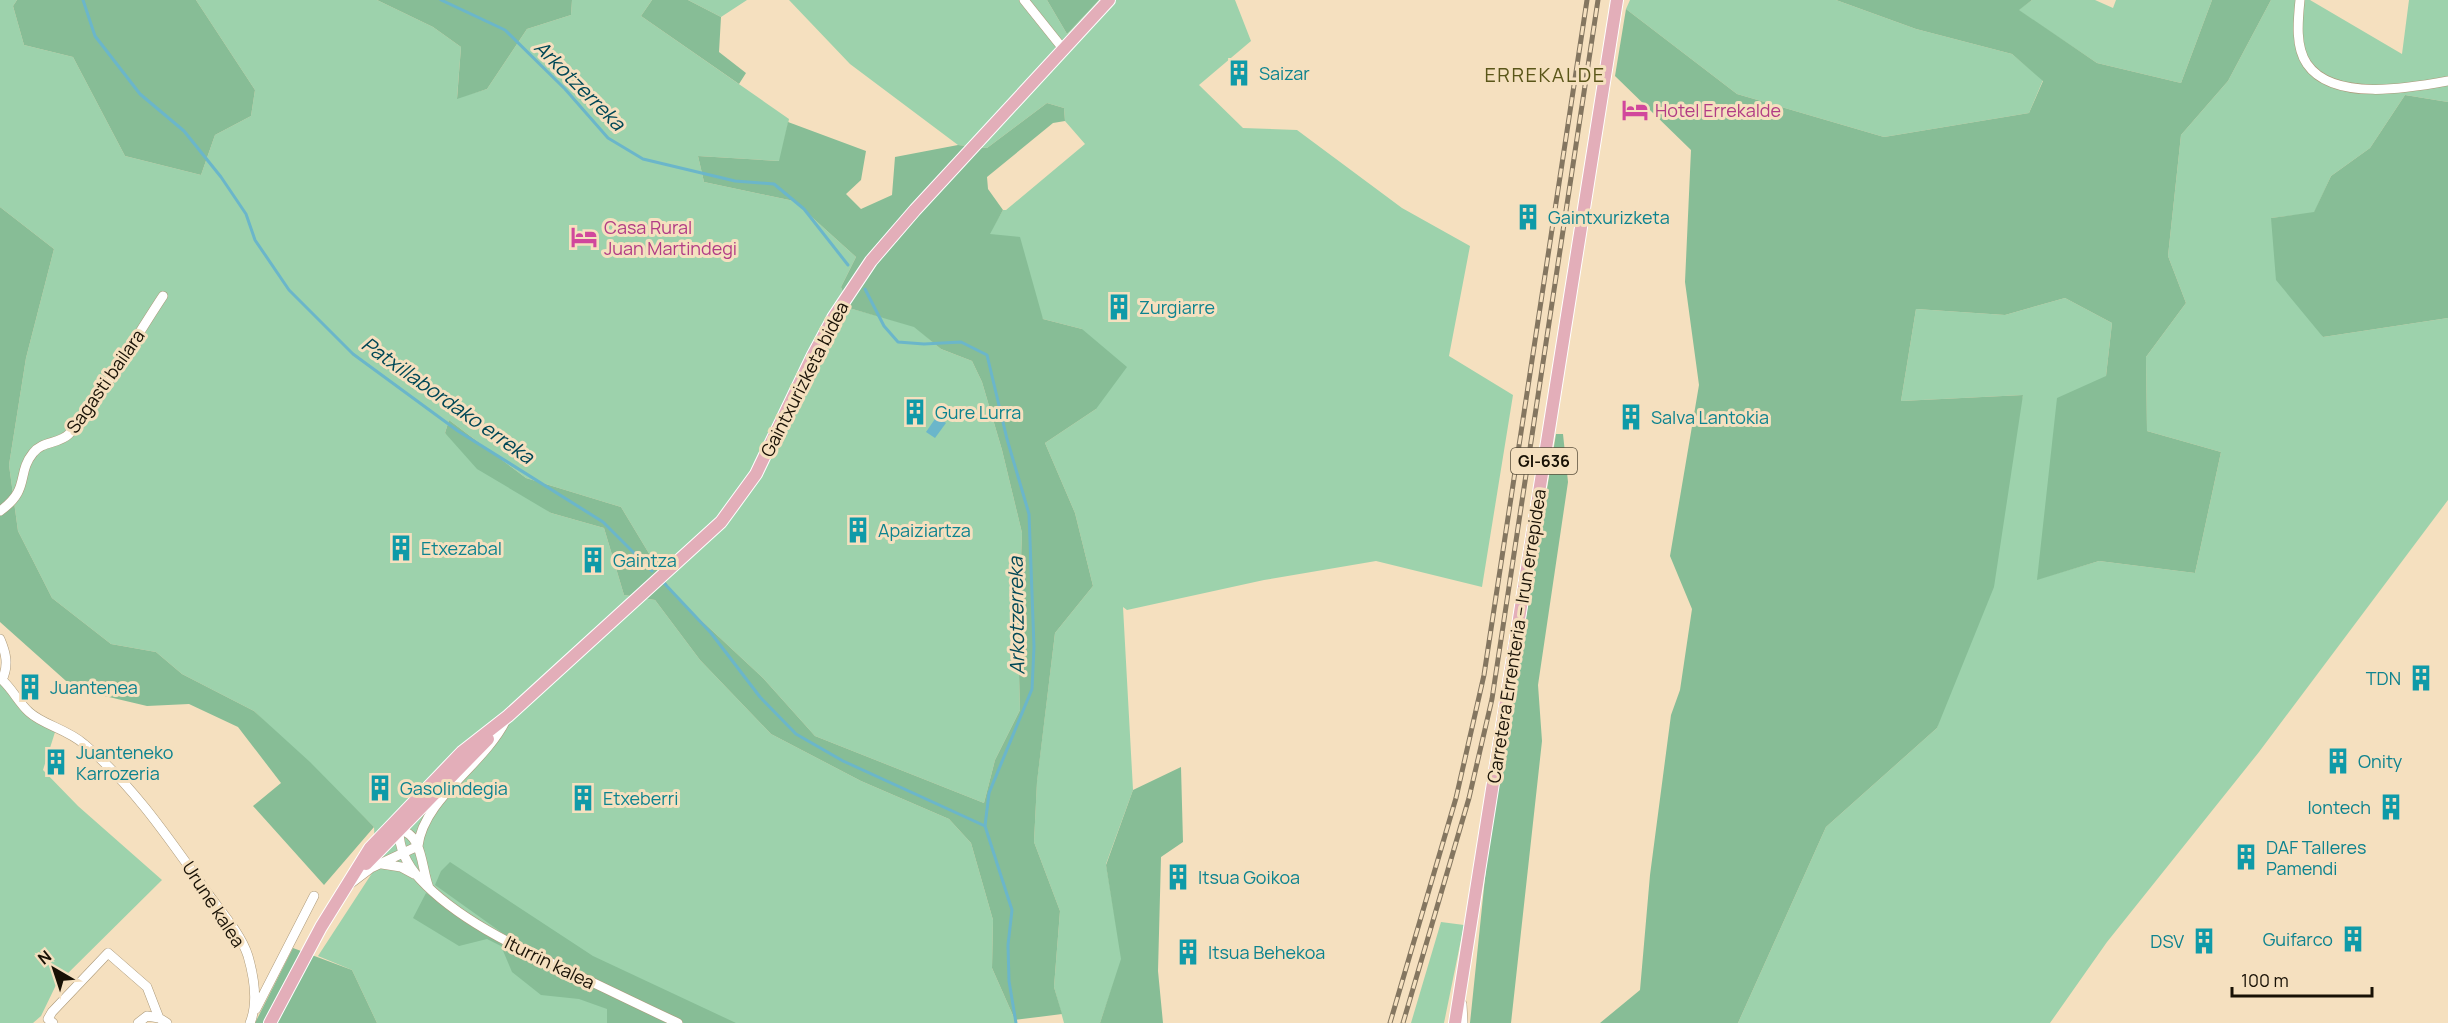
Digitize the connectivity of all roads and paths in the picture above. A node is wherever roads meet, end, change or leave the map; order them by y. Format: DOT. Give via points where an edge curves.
graph roads {
  1 [pos="1024,0"];
  2 [pos="1109,0"];
  3 [pos="1617,0"];
  4 [pos="2300,0"];
  5 [pos="1064,50"];
  6 [pos="2448,81"];
  7 [pos="163,296"];
  8 [pos="0,511"];
  9 [pos="0,639"];
  10 [pos="1,679"];
  11 [pos="508,716"];
  12 [pos="428,787"];
  13 [pos="399,830"];
  14 [pos="380,835"];
  15 [pos="418,846"];
  16 [pos="403,853"];
  17 [pos="380,864"];
  18 [pos="419,879"];
  19 [pos="429,888"];
  20 [pos="344,889"];
  21 [pos="315,896"];
  22 [pos="1461,987"];
  23 [pos="255,1011"];
  24 [pos="163,1021"];
  25 [pos="53,1023"];
  26 [pos="138,1023"];
  27 [pos="250,1023"];
  28 [pos="270,1023"];
  29 [pos="678,1023"];
  30 [pos="1455,1023"];
  31 [pos="1463,1023"];
  1 -- 5 [label="street"];
  2 -- 5 [label="main road, Gaintxurizketa bidea"];
  3 -- 22 [label="main road, Carretera Errenteria – Irun errepidea / GI-636"];
  4 -- 6 [label="street" via="2301,50 2318,75 2373,91"];
  5 -- 11 [label="main road, Gaintxurizketa bidea" via="871,261 833,318 756,474 734,507"];
  7 -- 8 [label="street, Sagasti bailara" via="68,435 35,450 16,497"];
  9 -- 10 [label="street" via="7,662"];
  10 -- 23 [label="street, Urune kalea" via="32,715 87,746 182,855 248,955"];
  11 -- 12 [label="main road, Gaintxurizketa bidea" via="462,752"];
  11 -- 13 [label="main road, Gaintxurizketa bidea"];
  11 -- 15 [label="street" via="488,749 431,810"];
  12 -- 13 [label="main road, Gaintxurizketa bidea" via="402,820"];
  12 -- 14 [label="main road, Gaintxurizketa bidea"];
  13 -- 14 [label="main road"];
  13 -- 15 [label="street" via="411,834"];
  13 -- 16 [label="street, Iturrin kalea"];
  13 -- 20 [label="main road, Gaintxurizketa bidea"];
  14 -- 20 [label="main road, Gaintxurizketa bidea"];
  15 -- 16 [label="street"];
  15 -- 19 [label="street"];
  16 -- 17 [label="street"];
  16 -- 18 [label="street, Iturrin kalea"];
  17 -- 18 [label="street, Iturrin kalea" via="400,867"];
  17 -- 20 [label="street"];
  18 -- 19 [label="street, Iturrin kalea"];
  19 -- 29 [label="street, Iturrin kalea" via="469,919 511,944"];
  20 -- 28 [label="main road, Gaintxurizketa bidea"];
  21 -- 23 [label="street"];
  22 -- 30 [label="main road, Carretera Errenteria – Irun errepidea / GI-636"];
  22 -- 31 [label="street"];
  23 -- 27 [label="street, Urune kalea"];
  24 -- 25 [label="street" via="147,987 108,953 52,1012 48,1019"];
  24 -- 26 [label="street" via="147,1016"];
}
